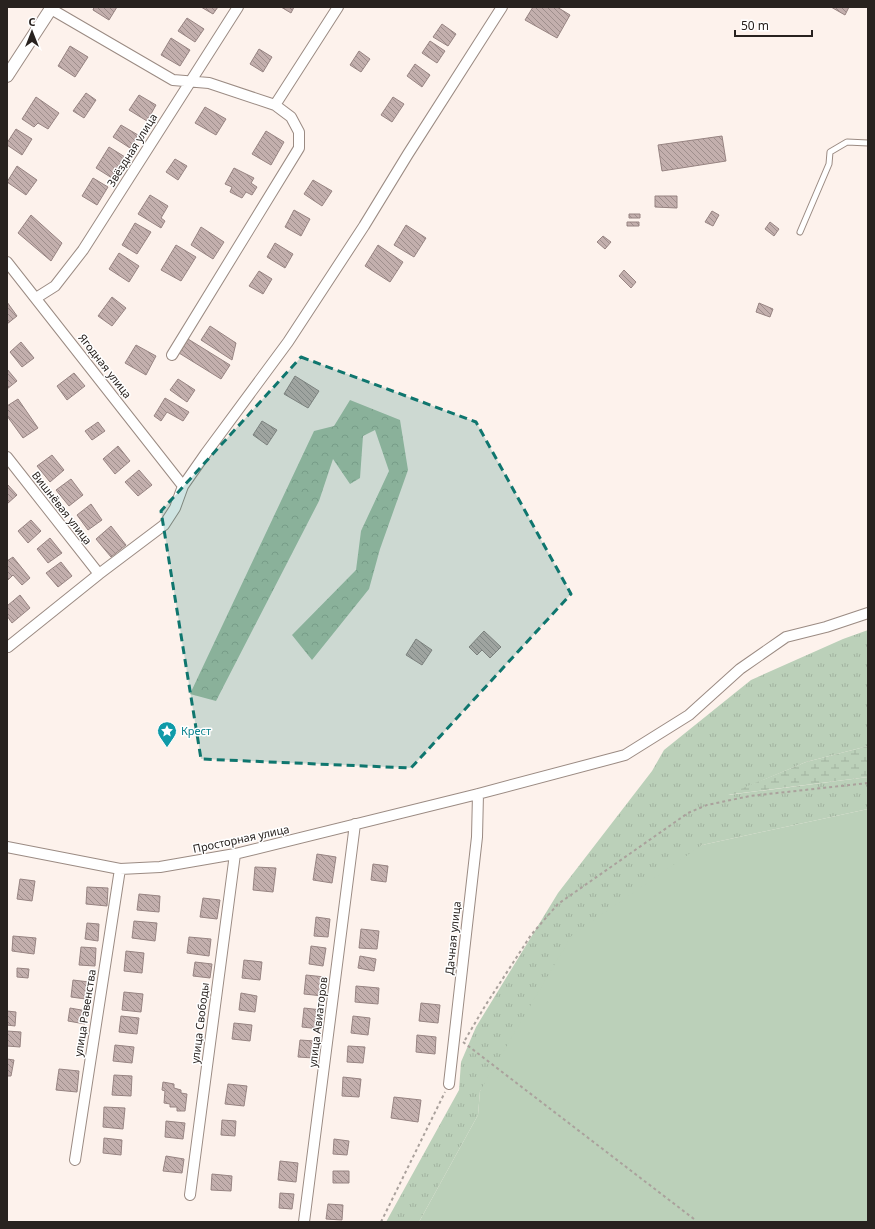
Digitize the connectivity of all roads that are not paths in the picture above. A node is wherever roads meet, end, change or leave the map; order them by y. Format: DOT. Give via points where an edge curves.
graph roads {
  1 [pos="238,7"];
  2 [pos="338,7"];
  3 [pos="502,7"];
  4 [pos="52,8"];
  5 [pos="7,76"];
  6 [pos="189,82"];
  7 [pos="275,104"];
  8 [pos="868,143"];
  9 [pos="800,232"];
  10 [pos="7,262"];
  11 [pos="36,298"];
  12 [pos="172,355"];
  13 [pos="7,457"];
  14 [pos="183,486"];
  15 [pos="99,574"];
  16 [pos="868,613"];
  17 [pos="7,646"];
  18 [pos="478,794"];
  19 [pos="355,824"];
  20 [pos="7,847"];
  21 [pos="235,854"];
  22 [pos="120,869"];
  23 [pos="449,1084"];
  24 [pos="75,1160"];
  25 [pos="190,1195"];
  26 [pos="304,1222"];
  1 -- 6 [label="street, Звёздная улица"];
  2 -- 7 [label="street"];
  3 -- 14 [label="street" via="288,342"];
  4 -- 5 [label="street"];
  4 -- 6 [label="street" via="173,80"];
  6 -- 7 [label="street" via="209,83"];
  6 -- 11 [label="street, Звёздная улица" via="83,250 54,286"];
  7 -- 12 [label="street" via="292,117 299,132 299,148"];
  8 -- 9 [label="lane" via="847,142 830,152 829,164"];
  10 -- 11 [label="street, Ягодная улица"];
  11 -- 14 [label="street, Ягодная улица"];
  13 -- 15 [label="street, Вишнёвая улица"];
  14 -- 15 [label="street" via="175,508 164,525"];
  15 -- 17 [label="street"];
  16 -- 18 [label="street, Просторная улица" via="786,637 740,669 689,715 625,755"];
  18 -- 19 [label="street, Просторная улица"];
  18 -- 23 [label="street, Дачная улица" via="477,837 458,1042"];
  19 -- 21 [label="street, Просторная улица"];
  19 -- 26 [label="street, улица Авиаторов"];
  20 -- 22 [label="street, Просторная улица"];
  21 -- 22 [label="street, Просторная улица" via="160,867"];
  21 -- 25 [label="street, улица Свободы"];
  22 -- 24 [label="street, улица Равенства"];
}
